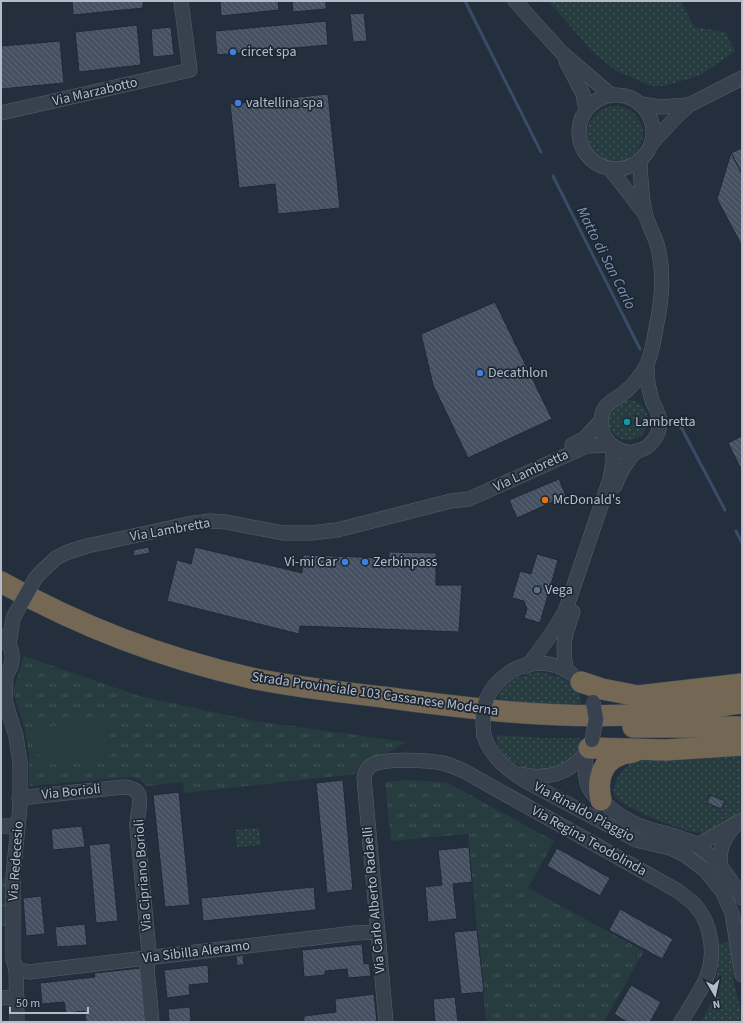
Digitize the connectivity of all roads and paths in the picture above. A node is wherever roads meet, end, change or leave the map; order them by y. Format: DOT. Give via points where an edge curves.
graph roads {
  1 [pos="181,1"];
  2 [pos="515,1"];
  3 [pos="562,53"];
  4 [pos="742,78"];
  5 [pos="611,95"];
  6 [pos="641,104"];
  7 [pos="690,105"];
  8 [pos="586,110"];
  9 [pos="1,113"];
  10 [pos="652,143"];
  11 [pos="640,162"];
  12 [pos="610,169"];
  13 [pos="646,216"];
  14 [pos="647,364"];
  15 [pos="624,393"];
  16 [pos="653,402"];
  17 [pos="601,421"];
  18 [pos="612,446"];
  19 [pos="636,451"];
  20 [pos="452,501"];
  21 [pos="1,582"];
  22 [pos="1,598"];
  23 [pos="14,618"];
  24 [pos="1,630"];
  25 [pos="5,640"];
  26 [pos="527,666"];
  27 [pos="4,676"];
  28 [pos="574,676"];
  29 [pos="742,684"];
  30 [pos="3,699"];
  31 [pos="742,703"];
  32 [pos="742,727"];
  33 [pos="742,745"];
  34 [pos="589,747"];
  35 [pos="646,750"];
  36 [pos="512,772"];
  37 [pos="364,778"];
  38 [pos="123,787"];
  39 [pos="19,798"];
  40 [pos="601,800"];
  41 [pos="740,821"];
  42 [pos="1,826"];
  43 [pos="18,826"];
  44 [pos="688,841"];
  45 [pos="720,864"];
  46 [pos="742,898"];
  47 [pos="377,932"];
  48 [pos="148,958"];
  49 [pos="16,969"];
  50 [pos="742,975"];
  51 [pos="17,997"];
  52 [pos="1,998"];
  53 [pos="17,1022"];
  54 [pos="152,1022"];
  55 [pos="386,1022"];
  56 [pos="681,1022"];
  1 -- 9 [label="street, Via Marzabotto" via="190,70"];
  2 -- 3 [label="street"];
  3 -- 5 [label="street"];
  3 -- 8 [label="street" via="578,82"];
  4 -- 7 [label="street"];
  5 -- 6 [label="street" via="627,96"];
  5 -- 8 [label="street" via="597,100"];
  6 -- 7 [label="street" via="660,107"];
  6 -- 10 [label="street" via="652,120"];
  7 -- 10 [label="street"];
  8 -- 12 [label="street" via="580,125 581,145 593,162"];
  10 -- 11 [label="street"];
  11 -- 12 [label="street" via="623,169"];
  11 -- 13 [label="street"];
  12 -- 13 [label="street"];
  13 -- 14 [label="street" via="657,245 662,279 659,313"];
  14 -- 15 [label="street"];
  14 -- 16 [label="street" via="647,377"];
  15 -- 16 [label="street" via="639,394"];
  15 -- 17 [label="street" via="608,403"];
  16 -- 19 [label="street" via="660,421 657,434 649,446"];
  17 -- 18 [label="street" via="603,434"];
  17 -- 20 [label="street, Via Lambretta" via="584,439"];
  18 -- 19 [label="street" via="624,451"];
  18 -- 20 [label="street, Via Lambretta" via="587,446 469,499"];
  18 -- 26 [label="street" via="613,463 610,479 566,609 557,627"];
  19 -- 28 [label="street" via="622,469 565,633 563,648"];
  20 -- 23 [label="street, Via Lambretta, bridge" via="319,533 289,534 226,522 209,522 188,524 87,546 56,558 40,573"];
  21 -- 31 [label="highway, Strada Provinciale 103 Cassanese Moderna" via="61,614 161,654 206,667 286,684 452,706 527,713 646,714"];
  22 -- 32 [label="highway, Strada Provinciale 103 Cassanese Moderna" via="68,632 148,664 196,679 280,697 515,726"];
  23 -- 24 [label="street, Via Lambretta"];
  23 -- 25 [label="street, Via Lambretta"];
  25 -- 27 [label="street, Via Lambretta" via="12,658 11,666"];
  26 -- 28 [label="street" via="547,664"];
  26 -- 36 [label="street, bridge" via="516,668 501,678 486,698 483,708 484,736 494,756"];
  27 -- 30 [label="street, Via Redecesio"];
  28 -- 29 [label="highway" via="602,688 638,696"];
  28 -- 34 [label="street, bridge" via="588,691 593,702 595,733"];
  30 -- 39 [label="street, Via Redecesio" via="17,744 20,763"];
  33 -- 35 [label="highway"];
  34 -- 35 [label="highway"];
  34 -- 36 [label="street" via="574,765 558,774 539,777"];
  34 -- 40 [label="street, Via Rinaldo Piaggio" via="586,778 591,792"];
  35 -- 40 [label="highway" via="619,755 608,763 600,778"];
  36 -- 50 [label="street, Via Rinaldo Piaggio" via="636,840 670,848 685,855 705,870 722,891 732,913"];
  37 -- 47 [label="street, Via Carlo Alberto Radaelli"];
  37 -- 56 [label="street, Via Regina Teodolinda" via="369,767 383,762 430,762 453,766 690,900 701,913 709,932 711,960 706,979"];
  38 -- 39 [label="street, Via Borioli"];
  38 -- 48 [label="street, Via Cipriano Borioli" via="135,789 140,798 137,827"];
  39 -- 43 [label="street, Via Redecesio"];
  40 -- 44 [label="street, Via Rinaldo Piaggio" via="611,810 632,822 674,834"];
  41 -- 44 [label="street" via="703,842 697,844"];
  41 -- 45 [label="street" via="728,833 722,844"];
  42 -- 43 [label="street"];
  43 -- 49 [label="street, Via Redecesio" via="13,876 13,959"];
  44 -- 45 [label="street, Via Rinaldo Piaggio"];
  45 -- 46 [label="street, Via Rinaldo Piaggio"];
  47 -- 48 [label="street, Via Sibilla Aleramo"];
  47 -- 55 [label="street, Via Carlo Alberto Radaelli"];
  48 -- 49 [label="street, Via Sibilla Aleramo" via="29,972"];
  48 -- 54 [label="street, Via Cipriano Borioli"];
  49 -- 51 [label="street, Via Redecesio"];
  51 -- 52 [label="street"];
  51 -- 53 [label="street, Via Redecesio"];
}
